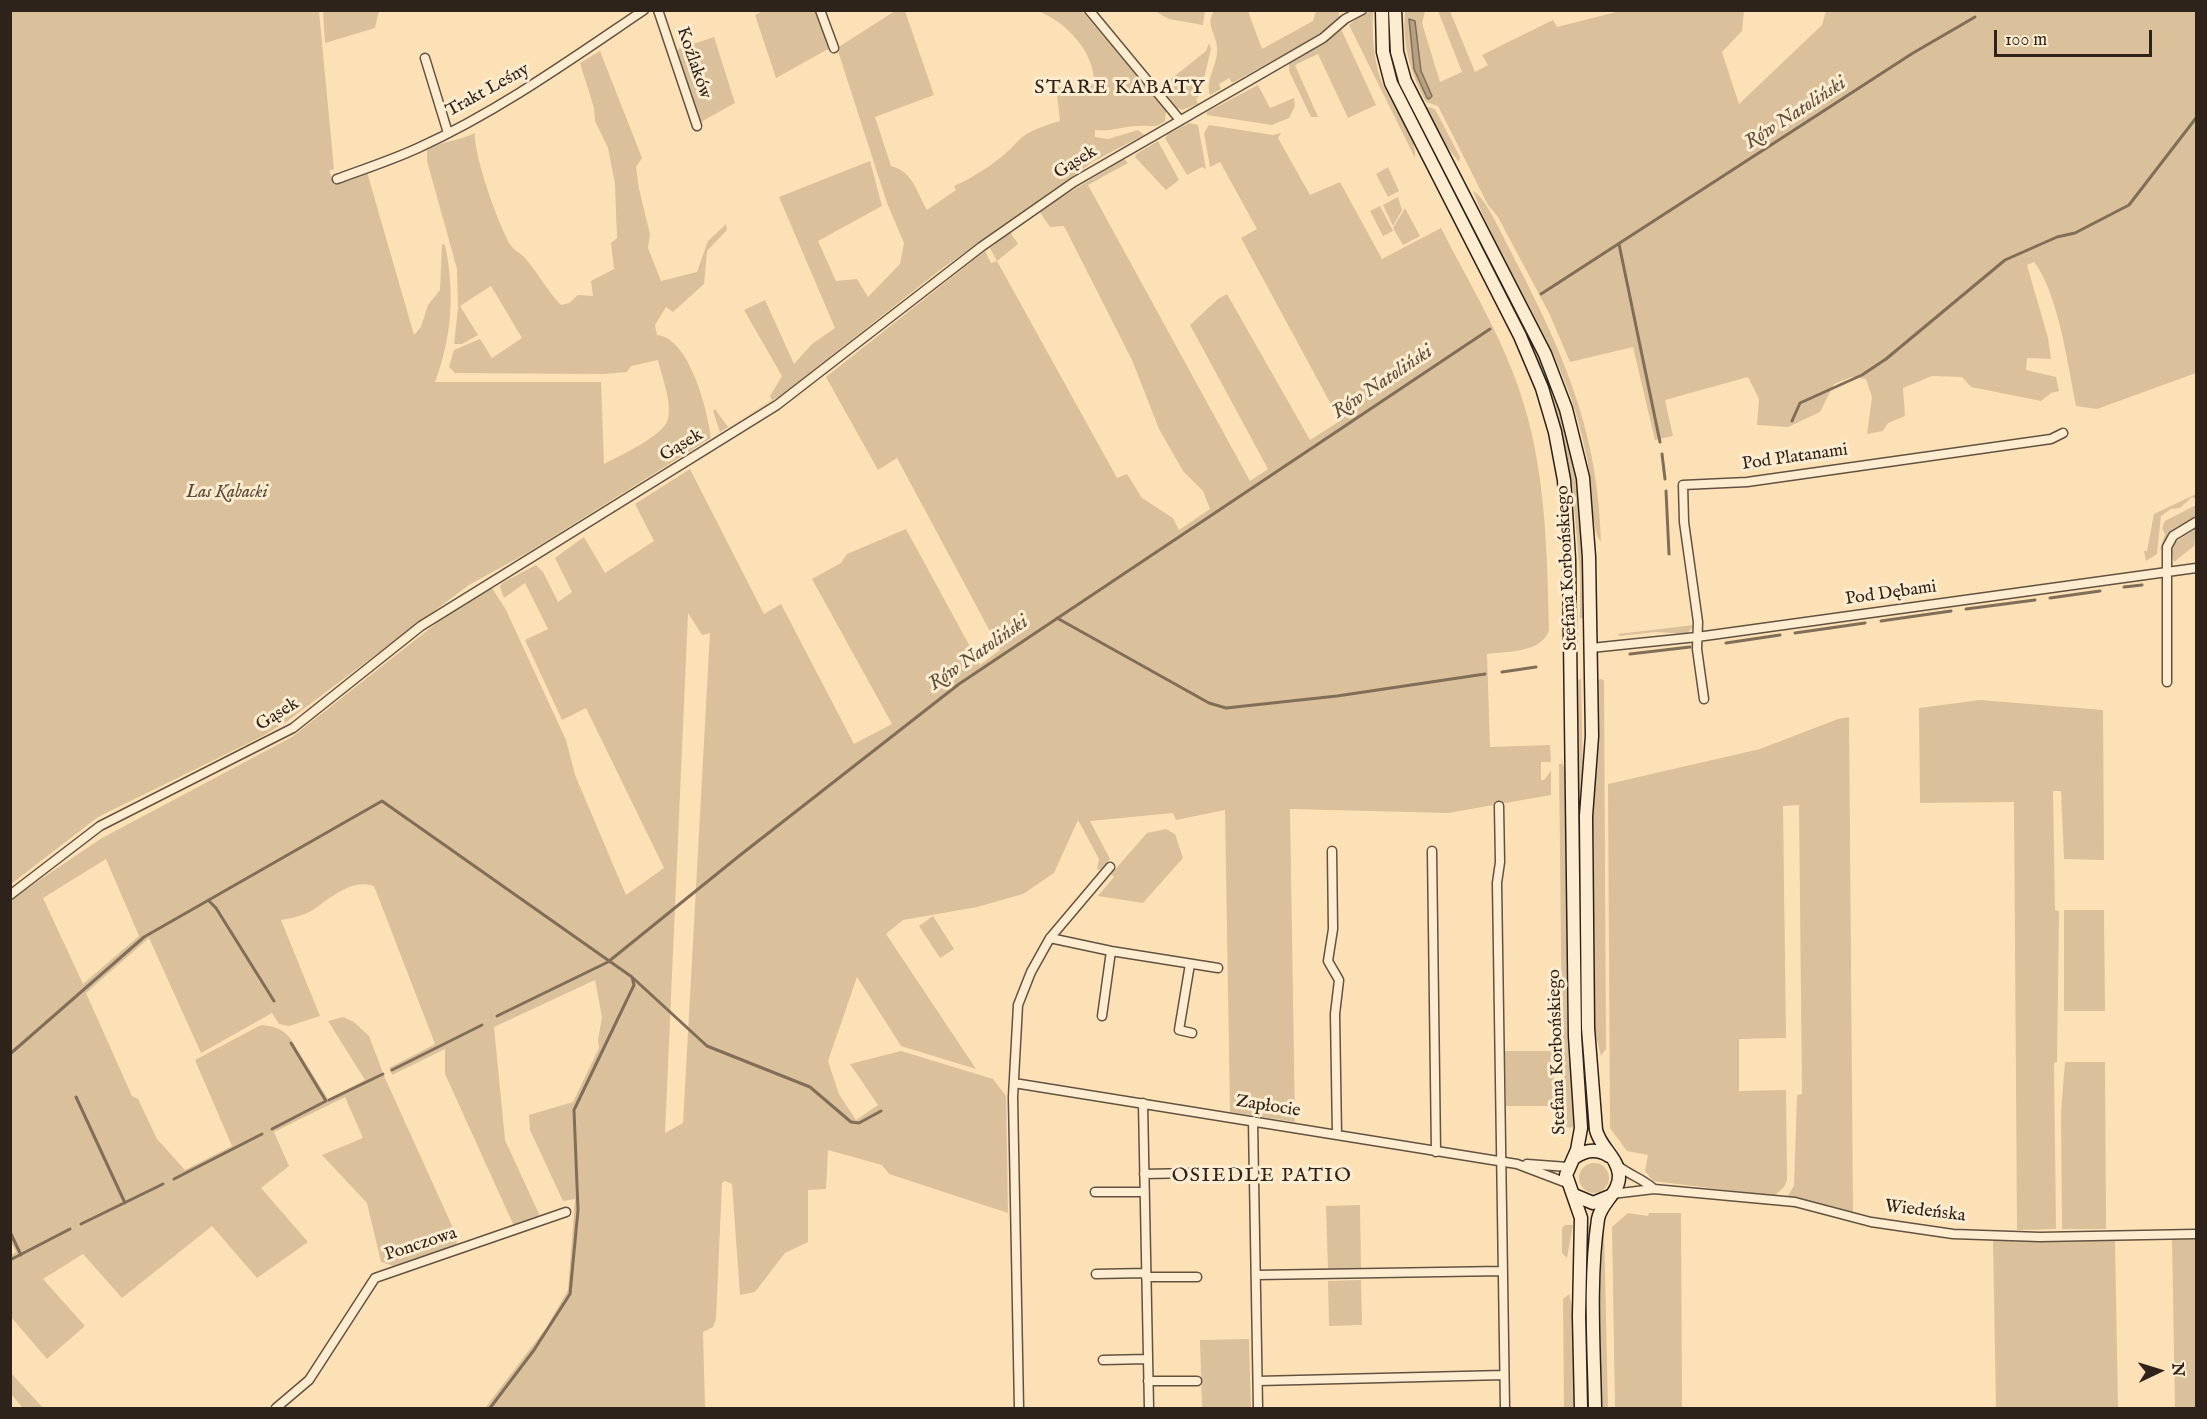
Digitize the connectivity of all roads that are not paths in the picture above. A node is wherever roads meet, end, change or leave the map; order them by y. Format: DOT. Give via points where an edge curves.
graph roads {
  1 [pos="644,10"];
  2 [pos="658,10"];
  3 [pos="820,10"];
  4 [pos="1089,10"];
  5 [pos="1362,10"];
  6 [pos="1395,10"];
  7 [pos="1382,11"];
  8 [pos="834,48"];
  9 [pos="425,58"];
  10 [pos="1180,120"];
  11 [pos="697,126"];
  12 [pos="448,133"];
  13 [pos="337,178"];
  14 [pos="2063,433"];
  15 [pos="2196,522"];
  16 [pos="2196,568"];
  17 [pos="2166,572"];
  18 [pos="1697,638"];
  19 [pos="1591,648"];
  20 [pos="1570,651"];
  21 [pos="2167,682"];
  22 [pos="1704,699"];
  23 [pos="1499,806"];
  24 [pos="1332,851"];
  25 [pos="1432,851"];
  26 [pos="1110,867"];
  27 [pos="10,895"];
  28 [pos="1050,938"];
  29 [pos="1112,951"];
  30 [pos="1190,964"];
  31 [pos="1218,968"];
  32 [pos="1102,1016"];
  33 [pos="1192,1033"];
  34 [pos="1014,1083"];
  35 [pos="1143,1103"];
  36 [pos="1254,1121"];
  37 [pos="1337,1135"];
  38 [pos="1436,1152"];
  39 [pos="1500,1161"];
  40 [pos="1571,1162"];
  41 [pos="1614,1162"];
  42 [pos="1517,1164"];
  43 [pos="1195,1173"];
  44 [pos="1144,1174"];
  45 [pos="1570,1189"];
  46 [pos="1654,1189"];
  47 [pos="1095,1192"];
  48 [pos="1144,1192"];
  49 [pos="1612,1194"];
  50 [pos="566,1212"];
  51 [pos="2196,1234"];
  52 [pos="1502,1271"];
  53 [pos="1096,1274"];
  54 [pos="1146,1275"];
  55 [pos="1256,1275"];
  56 [pos="1197,1277"];
  57 [pos="1148,1359"];
  58 [pos="1103,1360"];
  59 [pos="1504,1375"];
  60 [pos="1148,1381"];
  61 [pos="1197,1381"];
  62 [pos="1258,1381"];
  63 [pos="276,1408"];
  64 [pos="1018,1408"];
  65 [pos="1149,1408"];
  66 [pos="1258,1408"];
  67 [pos="1504,1408"];
  68 [pos="1581,1408"];
  69 [pos="1595,1408"];
  1 -- 12 [label="street, Trakt Leśny" via="543,80"];
  2 -- 11 [label="street, Koźlaków"];
  3 -- 8 [label="street"];
  4 -- 10 [label="street"];
  5 -- 10 [label="street, Gąsek" via="1323,38"];
  6 -- 19 [label="street, Stefana Korbońskiego" via="1396,41 1405,81 1532,327 1566,409 1586,503"];
  7 -- 20 [label="street, Stefana Korbońskiego" via="1381,33 1397,98 1520,336 1549,411 1567,505"];
  9 -- 12 [label="street"];
  10 -- 27 [label="street, Gąsek" via="1074,182 981,247 777,405 421,626 293,728 108,821"];
  12 -- 13 [label="street, Trakt Leśny"];
  14 -- 18 [label="street, Pod Platanami" via="2051,439 1747,482 1683,485"];
  15 -- 17 [label="street" via="2168,541"];
  16 -- 17 [label="street, Pod Dębami"];
  17 -- 18 [label="street, Pod Dębami"];
  17 -- 21 [label="street"];
  18 -- 19 [label="street, Pod Dębami"];
  18 -- 22 [label="street"];
  19 -- 20 [label="street"];
  19 -- 41 [label="street, Stefana Korbońskiego" via="1592,736 1586,816 1588,1028 1596,1130"];
  20 -- 40 [label="street, Stefana Korbońskiego" via="1574,1025 1581,1128"];
  23 -- 39 [label="street"];
  24 -- 37 [label="street" via="1333,929 1328,961 1339,980 1335,1014"];
  25 -- 38 [label="street"];
  26 -- 28 [label="street"];
  28 -- 29 [label="street"];
  28 -- 34 [label="street" via="1018,1005"];
  29 -- 30 [label="street"];
  29 -- 32 [label="street"];
  30 -- 31 [label="street"];
  30 -- 33 [label="street" via="1179,1030"];
  34 -- 35 [label="street, Zapłocie"];
  34 -- 64 [label="street"];
  35 -- 36 [label="street, Zapłocie"];
  35 -- 44 [label="street"];
  36 -- 37 [label="street, Zapłocie"];
  36 -- 55 [label="street"];
  37 -- 38 [label="street, Zapłocie"];
  38 -- 39 [label="street, Zapłocie"];
  39 -- 42 [label="street, Zapłocie"];
  39 -- 52 [label="street"];
  40 -- 41 [label="street, Stefana Korbońskiego" via="1581,1153 1598,1150"];
  40 -- 42 [label="street, Zapłocie"];
  40 -- 45 [label="street, Stefana Korbońskiego"];
  41 -- 46 [label="street, Wiedeńska"];
  41 -- 49 [label="street" via="1619,1178"];
  42 -- 45 [label="street, Zapłocie"];
  43 -- 44 [label="street"];
  44 -- 48 [label="street"];
  45 -- 49 [label="street" via="1593,1203"];
  45 -- 68 [label="street, Stefana Korbońskiego" via="1581,1218"];
  46 -- 49 [label="street, Wiedeńska"];
  46 -- 51 [label="street, Wiedeńska" via="1795,1202 1871,1222 1953,1234"];
  47 -- 48 [label="street"];
  48 -- 54 [label="street"];
  49 -- 69 [label="street" via="1601,1210 1598,1224 1593,1314"];
  50 -- 63 [label="street, Ponczowa" via="375,1278 309,1380"];
  52 -- 55 [label="street"];
  52 -- 59 [label="street"];
  53 -- 54 [label="street"];
  54 -- 56 [label="street"];
  54 -- 57 [label="street"];
  55 -- 62 [label="street"];
  57 -- 58 [label="street"];
  57 -- 60 [label="street"];
  59 -- 62 [label="street"];
  59 -- 67 [label="street"];
  60 -- 61 [label="street"];
  60 -- 65 [label="street"];
  62 -- 66 [label="street"];
}
